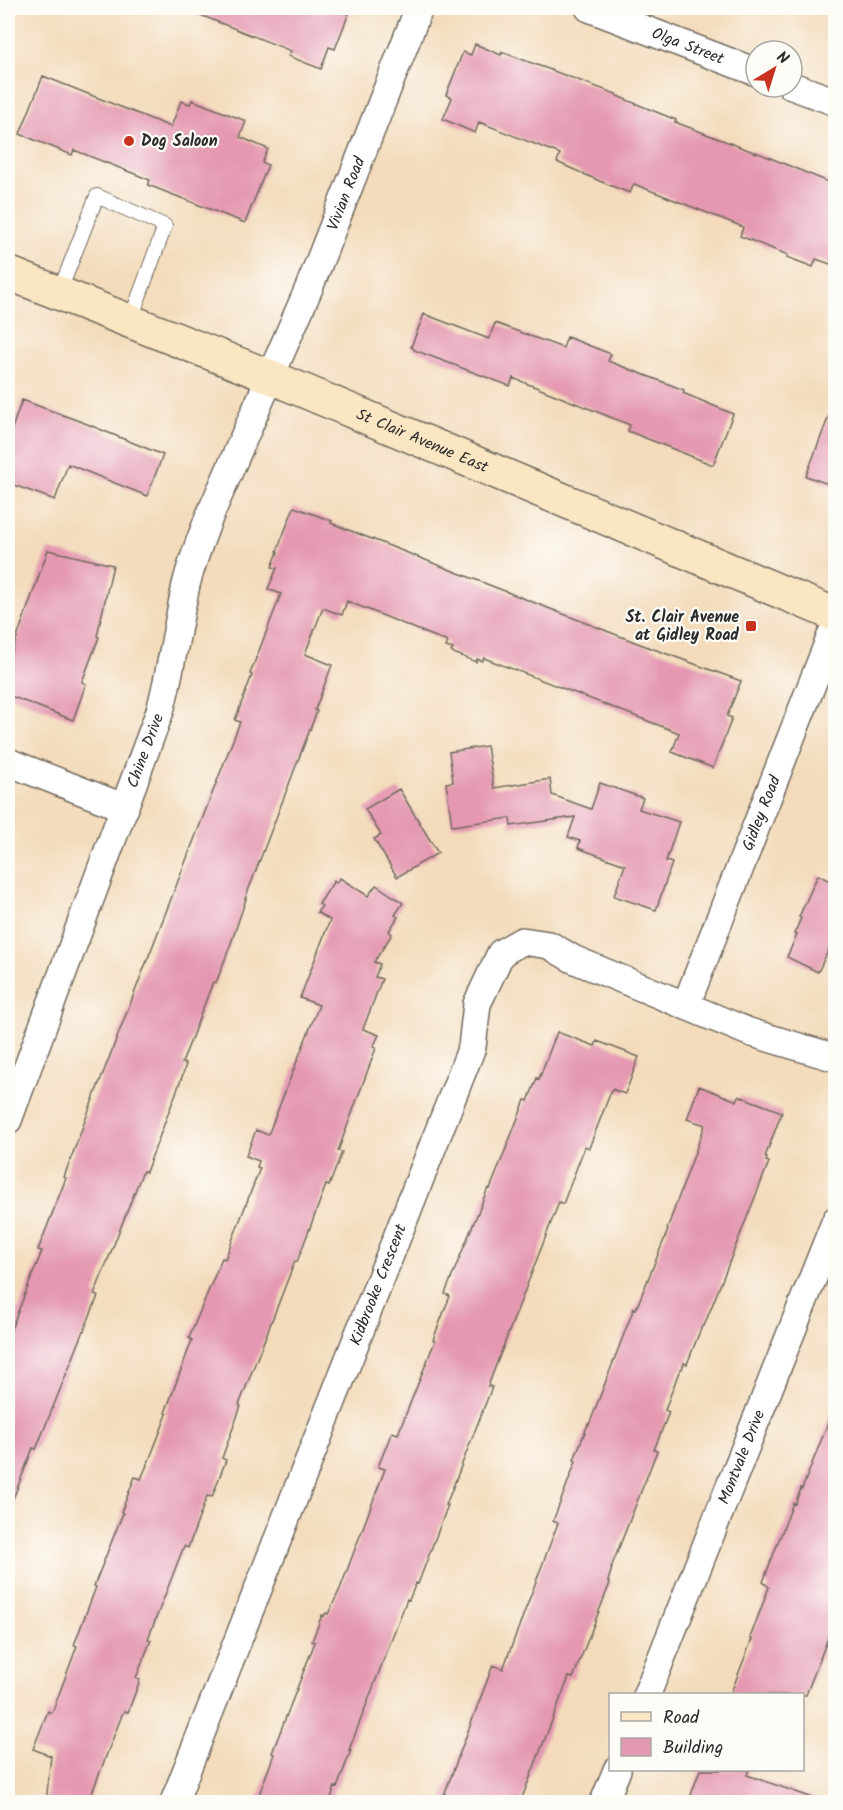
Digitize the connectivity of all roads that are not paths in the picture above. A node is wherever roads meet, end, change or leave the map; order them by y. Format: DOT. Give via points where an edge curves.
graph roads {
  1 [pos="419,8"];
  2 [pos="589,8"];
  3 [pos="744,67"];
  4 [pos="804,90"];
  5 [pos="836,102"];
  6 [pos="8,273"];
  7 [pos="59,293"];
  8 [pos="130,321"];
  9 [pos="271,377"];
  10 [pos="836,615"];
  11 [pos="836,623"];
  12 [pos="8,762"];
  13 [pos="125,808"];
  14 [pos="686,1005"];
  15 [pos="836,1058"];
  16 [pos="8,1120"];
  17 [pos="836,1220"];
  18 [pos="648,1693"];
  19 [pos="617,1771"];
  20 [pos="174,1803"];
  21 [pos="604,1803"];
  1 -- 9 [label="street, Vivian Road"];
  2 -- 3 [label="street, Olga Street"];
  4 -- 5 [label="street"];
  6 -- 7 [label="main road, St Clair Avenue East"];
  7 -- 8 [label="main road, St Clair Avenue East"];
  7 -- 8 [label="lane" via="97,196 165,226"];
  8 -- 9 [label="main road, St Clair Avenue East"];
  9 -- 10 [label="main road, St Clair Avenue East"];
  9 -- 13 [label="street, Chine Drive" via="196,550 160,711"];
  11 -- 14 [label="street, Gidley Road"];
  12 -- 13 [label="street"];
  13 -- 16 [label="street, Chine Drive"];
  14 -- 15 [label="street" via="749,1032"];
  14 -- 20 [label="street, Kidbrooke Crescent" via="573,959 549,945 522,941 501,953 477,1004 472,1047"];
  17 -- 18 [label="street, Montvale Drive"];
  19 -- 21 [label="street"];
}
